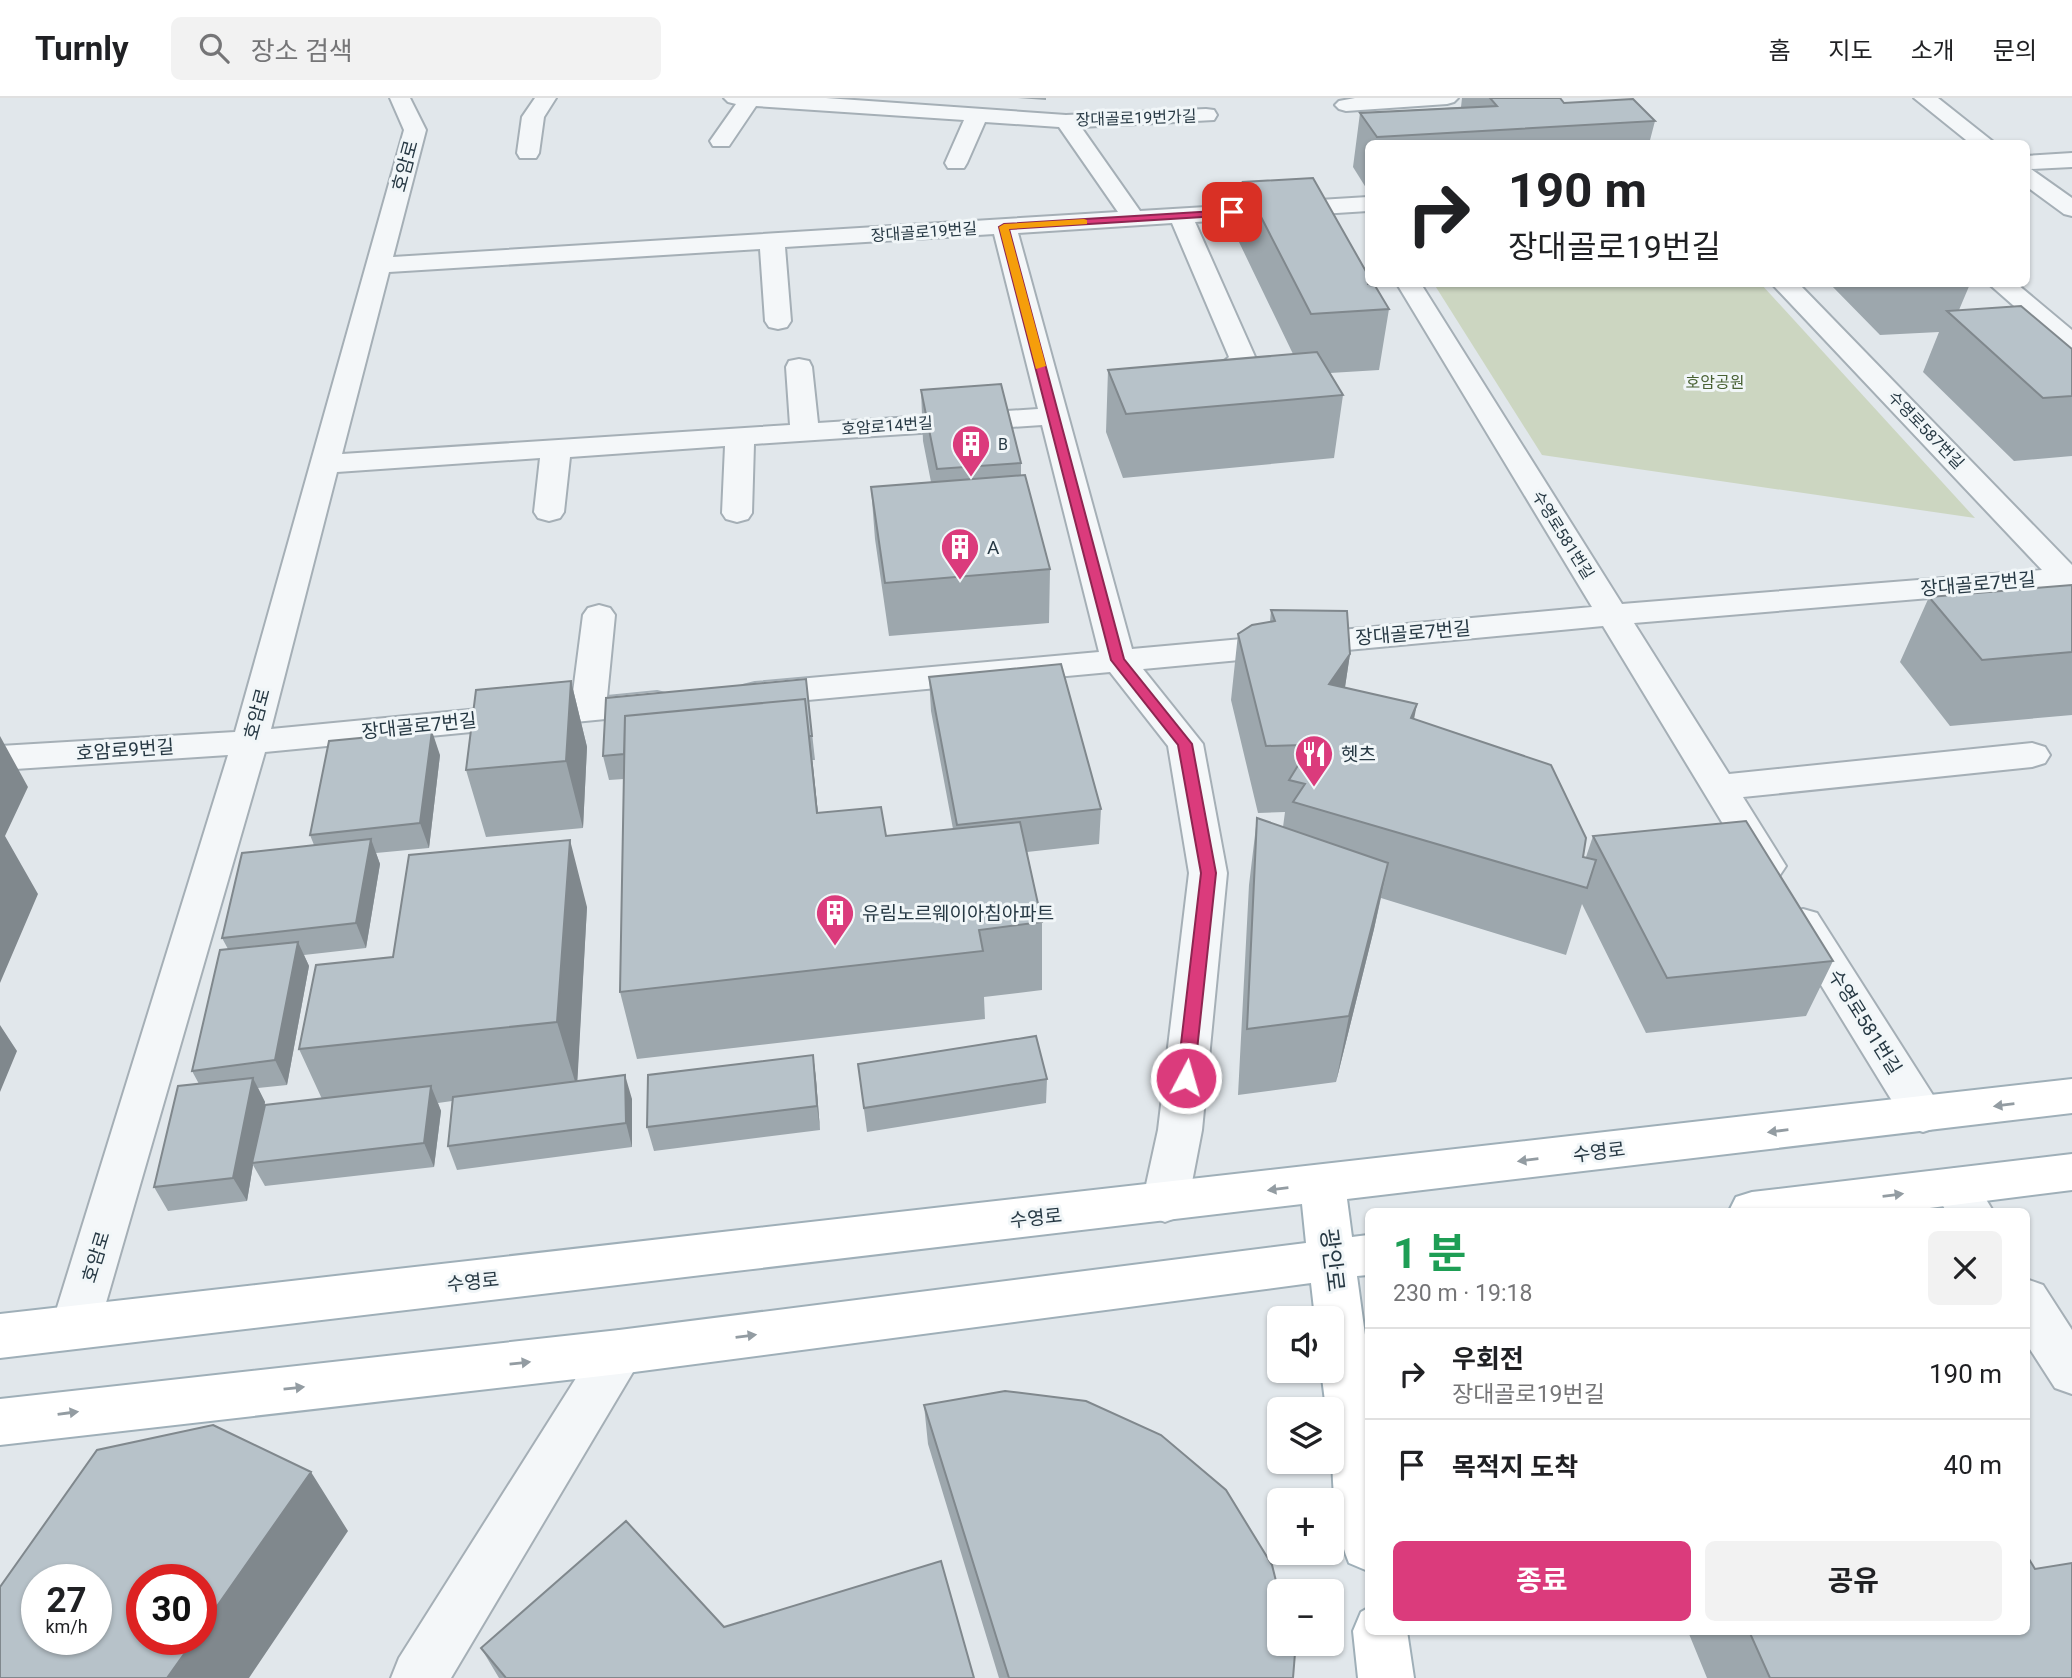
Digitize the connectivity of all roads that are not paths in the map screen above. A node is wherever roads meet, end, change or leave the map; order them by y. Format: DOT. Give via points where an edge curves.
graph roads {
  1 [pos="400,98"];
  2 [pos="546,98"];
  3 [pos="1077,98"];
  4 [pos="1447,98"];
  5 [pos="1925,98"];
  6 [pos="742,99"];
  7 [pos="1346,105"];
  8 [pos="977,115"];
  9 [pos="1206,115"];
  10 [pos="1066,121"];
  11 [pos="1980,140"];
  12 [pos="721,141"];
  13 [pos="528,153"];
  14 [pos="2072,160"];
  15 [pos="956,163"];
  16 [pos="2030,163"];
  17 [pos="2030,178"];
  18 [pos="1365,209"];
  19 [pos="2072,209"];
  20 [pos="1181,216"];
  21 [pos="1134,219"];
  22 [pos="1004,227"];
  23 [pos="772,241"];
  24 [pos="378,265"];
  25 [pos="1411,287"];
  26 [pos="1788,287"];
  27 [pos="2006,287"];
  28 [pos="778,321"];
  29 [pos="2072,343"];
  30 [pos="799,367"];
  31 [pos="1176,390"];
  32 [pos="1053,416"];
  33 [pos="805,432"];
  34 [pos="740,436"];
  35 [pos="556,448"];
  36 [pos="325,464"];
  37 [pos="549,512"];
  38 [pos="737,513"];
  39 [pos="2069,577"];
  40 [pos="599,615"];
  41 [pos="1612,615"];
  42 [pos="1118,660"];
  43 [pos="724,697"];
  44 [pos="683,700"];
  45 [pos="588,709"];
  46 [pos="250,742"];
  47 [pos="2032,755"];
  48 [pos="0,758"];
  49 [pos="1717,786"];
  50 [pos="2072,1096"];
  51 [pos="1923,1115"];
  52 [pos="2072,1172"];
  53 [pos="1322,1184"];
  54 [pos="1963,1199"];
  55 [pos="1165,1203"];
  56 [pos="1805,1208"];
  57 [pos="1350,1258"];
  58 [pos="2030,1306"];
  59 [pos="75,1327"];
  60 [pos="0,1336"];
  61 [pos="619,1352"];
  62 [pos="2072,1372"];
  63 [pos="0,1423"];
  64 [pos="1365,1497"];
  65 [pos="1381,1635"];
  66 [pos="419,1678"];
  67 [pos="1386,1678"];
  1 -- 24 [label="street, 호암로" via="415,130"];
  2 -- 13 [label="street" via="533,117"];
  3 -- 10 [label="street, 장대골로19번가길"];
  4 -- 7 [label="street"];
  5 -- 11 [label="street"];
  6 -- 8 [label="street"];
  6 -- 12 [label="street"];
  8 -- 10 [label="street"];
  8 -- 15 [label="street"];
  9 -- 10 [label="street, 장대골로19번가길"];
  10 -- 21 [label="street, 장대골로19번가길"];
  14 -- 16 [label="street"];
  17 -- 19 [label="street"];
  18 -- 20 [label="street, 장대골로19번길"];
  20 -- 21 [label="street, 장대골로19번길"];
  20 -- 31 [label="street" via="1243,359 1213,386"];
  21 -- 22 [label="street, 장대골로19번길"];
  22 -- 23 [label="street, 장대골로19번길"];
  22 -- 32 [label="street"];
  23 -- 24 [label="street, 장대골로19번길"];
  23 -- 28 [label="street"];
  24 -- 36 [label="street, 호암로"];
  25 -- 41 [label="street, 수영로581번길"];
  26 -- 39 [label="street, 수영로587번길"];
  27 -- 29 [label="street"];
  30 -- 33 [label="street"];
  32 -- 33 [label="street, 호암로14번길"];
  32 -- 42 [label="street"];
  33 -- 34 [label="street, 호암로14번길"];
  34 -- 35 [label="street, 호암로14번길"];
  34 -- 38 [label="street"];
  35 -- 36 [label="street, 호암로14번길"];
  35 -- 37 [label="street"];
  36 -- 46 [label="street, 호암로"];
  39 -- 41 [label="street, 장대골로7번길"];
  40 -- 45 [label="street"];
  41 -- 42 [label="street, 장대골로7번길"];
  41 -- 49 [label="street, 수영로581번길"];
  42 -- 43 [label="street, 장대골로7번길"];
  42 -- 55 [label="street" via="1185,744 1209,873 1180,1130"];
  44 -- 45 [label="street, 장대골로7번길"];
  45 -- 46 [label="street, 장대골로7번길"];
  46 -- 48 [label="street, 호암로9번길"];
  46 -- 59 [label="street, 호암로"];
  47 -- 49 [label="street"];
  49 -- 51 [label="street, 수영로581번길"];
  50 -- 51 [label="main road, 수영로, one-way"];
  51 -- 53 [label="main road, 수영로, one-way"];
  52 -- 54 [label="main road"];
  53 -- 55 [label="main road, 수영로, one-way"];
  53 -- 57 [label="main road, 광안로"];
  56 -- 54 [label="main road, one-way"];
  55 -- 59 [label="main road, 수영로"];
  61 -- 57 [label="main road, one-way"];
  57 -- 64 [label="main road, 광안로"];
  58 -- 62 [label="street"];
  59 -- 60 [label="main road, 수영로"];
  63 -- 61 [label="main road, one-way"];
  61 -- 66 [label="street"];
  65 -- 67 [label="main road"];
}
